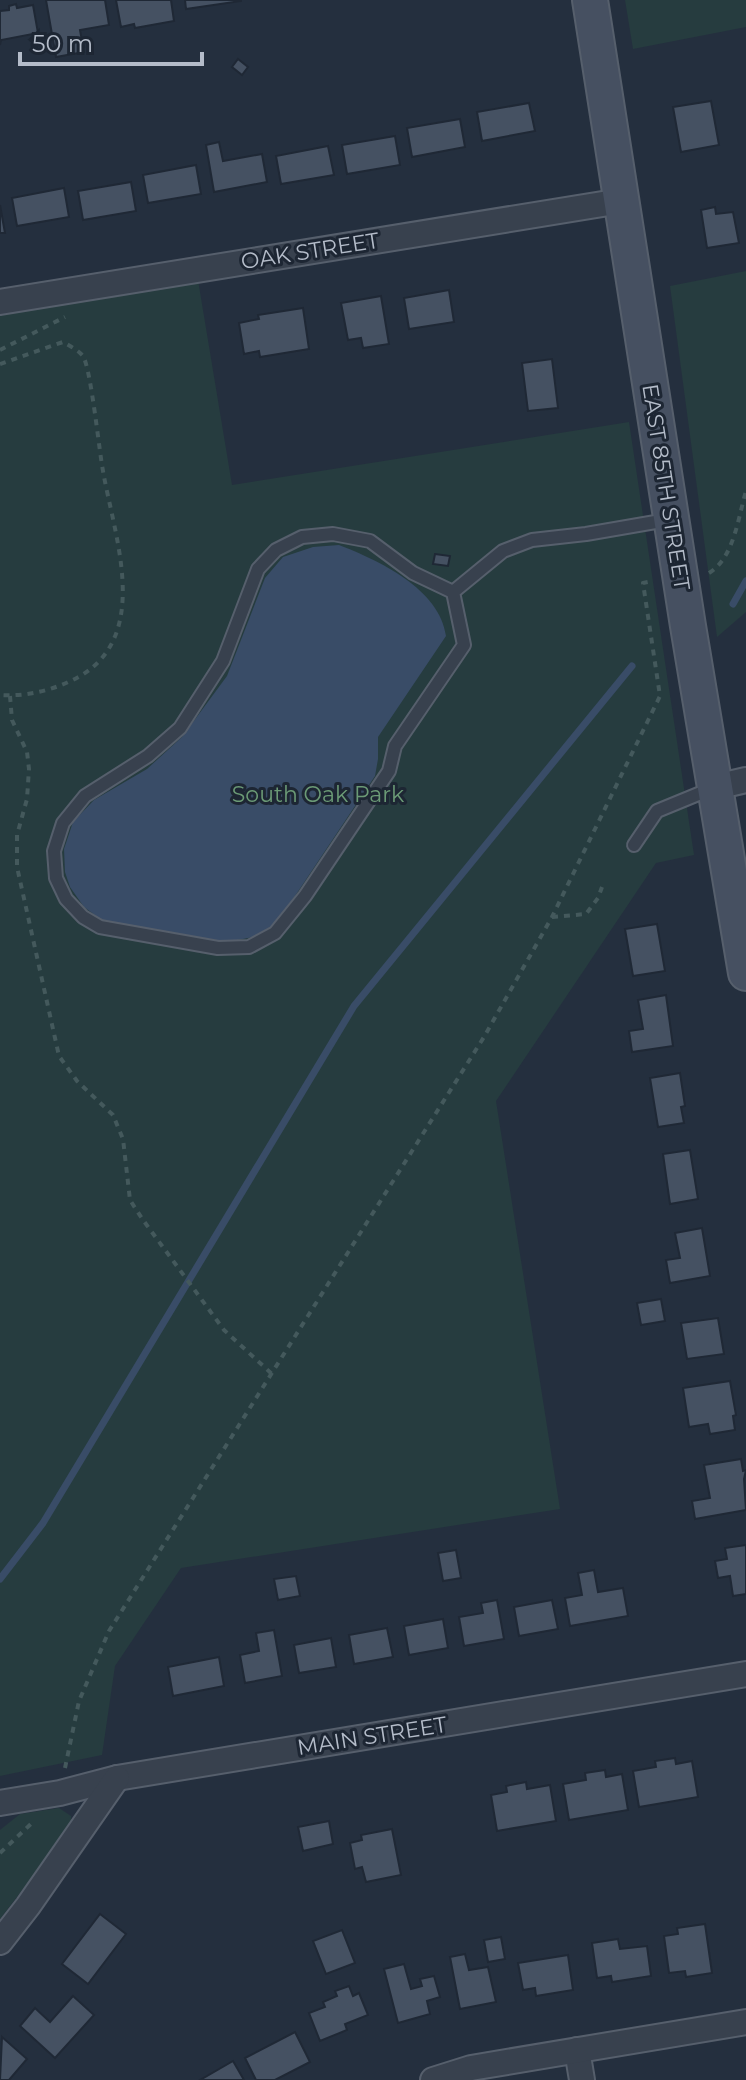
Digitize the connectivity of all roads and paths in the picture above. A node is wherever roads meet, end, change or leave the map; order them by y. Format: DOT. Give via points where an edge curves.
graph roads {
  1 [pos="590,0"];
  2 [pos="621,201"];
  3 [pos="0,302"];
  4 [pos="65,317"];
  5 [pos="0,350"];
  6 [pos="0,364"];
  7 [pos="746,491"];
  8 [pos="671,519"];
  9 [pos="708,574"];
  10 [pos="651,582"];
  11 [pos="453,592"];
  12 [pos="0,695"];
  13 [pos="10,696"];
  14 [pos="731,783"];
  15 [pos="634,845"];
  16 [pos="602,887"];
  17 [pos="552,917"];
  18 [pos="746,973"];
  19 [pos="272,1374"];
  20 [pos="746,1674"];
  21 [pos="117,1778"];
  22 [pos="60,1793"];
  23 [pos="0,1803"];
  24 [pos="0,1853"];
  25 [pos="0,1942"];
  26 [pos="746,2022"];
  27 [pos="577,2050"];
  28 [pos="433,2080"];
  29 [pos="582,2080"];
  1 -- 2 [label="main road, EAST 85TH STREET"];
  2 -- 3 [label="street, OAK STREET"];
  2 -- 8 [label="main road, EAST 85TH STREET"];
  4 -- 5 [label="path"];
  6 -- 13 [label="path" via="63,342 81,354 88,367 123,576 122,614 112,646 99,664 66,685"];
  7 -- 9 [label="path" via="729,550 720,567"];
  8 -- 11 [label="lane" via="532,540 503,551"];
  8 -- 14 [label="main road, EAST 85TH STREET"];
  10 -- 17 [label="path" via="643,583 660,696"];
  11 -- 11 [label="lane" via="464,645 395,746 389,771 275,933 249,947 218,948 100,927 66,899 56,878 54,851 63,823 85,796 148,756 180,728 223,661 258,569 276,550 302,537 333,534 370,541 413,573"];
  12 -- 13 [label="path"];
  13 -- 19 [label="path" via="12,720 29,769 17,867 59,1056 113,1115 123,1139 130,1200 143,1220 224,1330"];
  14 -- 15 [label="lane" via="657,811"];
  14 -- 18 [label="main road, EAST 85TH STREET"];
  16 -- 17 [label="path" via="586,914"];
  17 -- 19 [label="path" via="484,1037"];
  19 -- 22 [label="path" via="109,1631 79,1701"];
  20 -- 21 [label="street, MAIN STREET"];
  21 -- 22 [label="street, MAIN STREET"];
  21 -- 25 [label="street"];
  22 -- 23 [label="street, MAIN STREET"];
  22 -- 24 [label="path"];
  26 -- 27 [label="street"];
  27 -- 28 [label="street"];
  27 -- 29 [label="street"];
}
